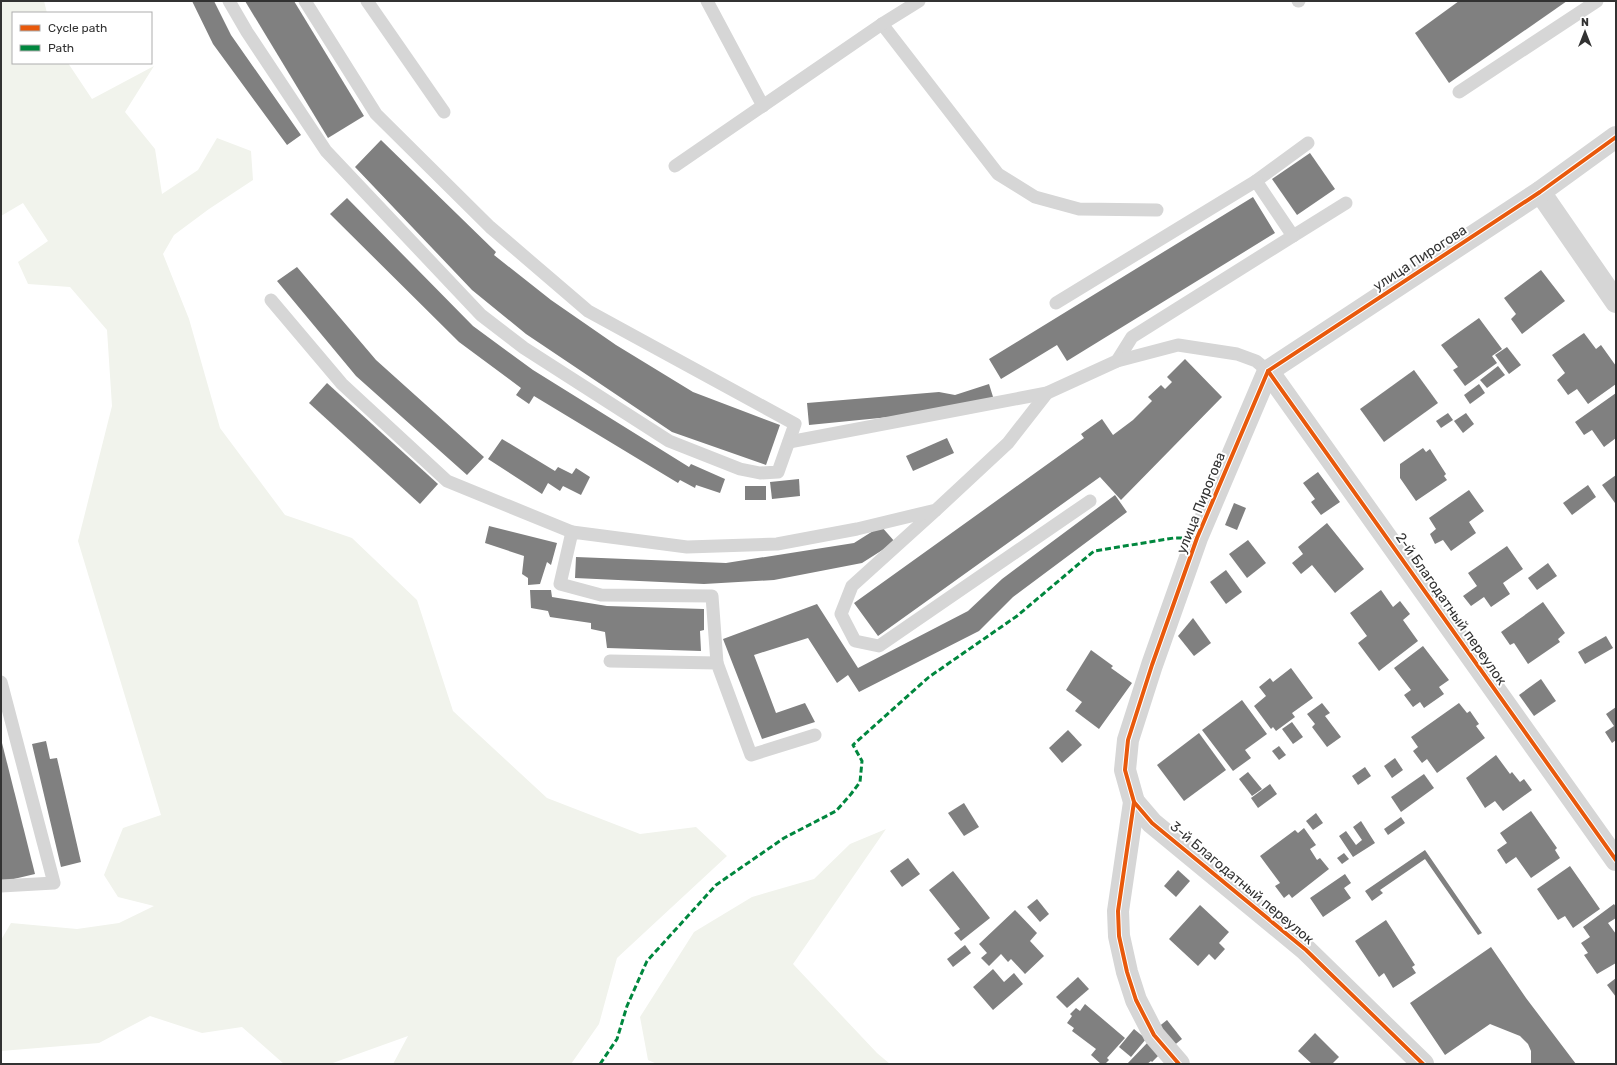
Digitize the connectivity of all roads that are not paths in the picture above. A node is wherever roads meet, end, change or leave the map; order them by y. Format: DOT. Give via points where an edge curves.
graph roads {
  1 [pos="229,1"];
  2 [pos="305,1"];
  3 [pos="367,1"];
  4 [pos="708,1"];
  5 [pos="919,1"];
  6 [pos="1597,1"];
  7 [pos="882,24"];
  8 [pos="1459,92"];
  9 [pos="763,106"];
  10 [pos="444,112"];
  11 [pos="1616,137"];
  12 [pos="1308,143"];
  13 [pos="675,166"];
  14 [pos="1256,181"];
  15 [pos="1540,192"];
  16 [pos="1346,203"];
  17 [pos="1157,210"];
  18 [pos="1294,236"];
  19 [pos="271,300"];
  20 [pos="1616,302"];
  21 [pos="1056,303"];
  22 [pos="1117,361"];
  23 [pos="1268,371"];
  24 [pos="1047,393"];
  25 [pos="789,442"];
  26 [pos="1090,501"];
  27 [pos="936,510"];
  28 [pos="572,532"];
  29 [pos="610,661"];
  30 [pos="717,663"];
  31 [pos="1,682"];
  32 [pos="815,735"];
  33 [pos="1134,802"];
  34 [pos="1616,860"];
  35 [pos="1,886"];
  36 [pos="1179,1064"];
  37 [pos="1423,1064"];
  1 -- 25 [label="lane" via="326,151 481,315 524,348 669,441 740,469 760,473 778,472"];
  2 -- 25 [label="lane" via="376,114 490,227 588,311 795,424"];
  3 -- 10 [label="lane"];
  4 -- 9 [label="lane"];
  5 -- 7 [label="lane"];
  6 -- 8 [label="lane"];
  7 -- 9 [label="lane"];
  7 -- 17 [label="lane" via="998,174 1035,197 1079,209"];
  9 -- 13 [label="lane"];
  11 -- 15 [label="street, улица Пирогова"];
  12 -- 14 [label="lane"];
  14 -- 18 [label="lane"];
  14 -- 21 [label="lane"];
  15 -- 20 [label="street"];
  15 -- 23 [label="street, улица Пирогова"];
  16 -- 18 [label="lane"];
  18 -- 22 [label="lane" via="1132,336"];
  19 -- 28 [label="lane" via="342,384 447,481"];
  22 -- 23 [label="lane" via="1178,345 1237,354 1256,361"];
  22 -- 24 [label="lane"];
  23 -- 33 [label="street, улица Пирогова" via="1197,538 1128,740 1125,770"];
  23 -- 34 [label="street, 2-й Благодатный переулок"];
  24 -- 25 [label="lane"];
  24 -- 27 [label="lane" via="1008,443"];
  26 -- 27 [label="lane" via="879,646 855,641 840,614 852,586"];
  27 -- 28 [label="lane" via="777,544 687,548"];
  28 -- 30 [label="lane" via="560,584 601,595 712,596"];
  29 -- 30 [label="lane"];
  30 -- 32 [label="lane" via="751,755"];
  31 -- 35 [label="lane" via="54,883"];
  33 -- 36 [label="street, улица Пирогова" via="1118,911 1119,936 1126,972 1136,1000 1154,1035"];
  33 -- 37 [label="street, 3-й Благодатный переулок" via="1152,823 1306,950"];
}
